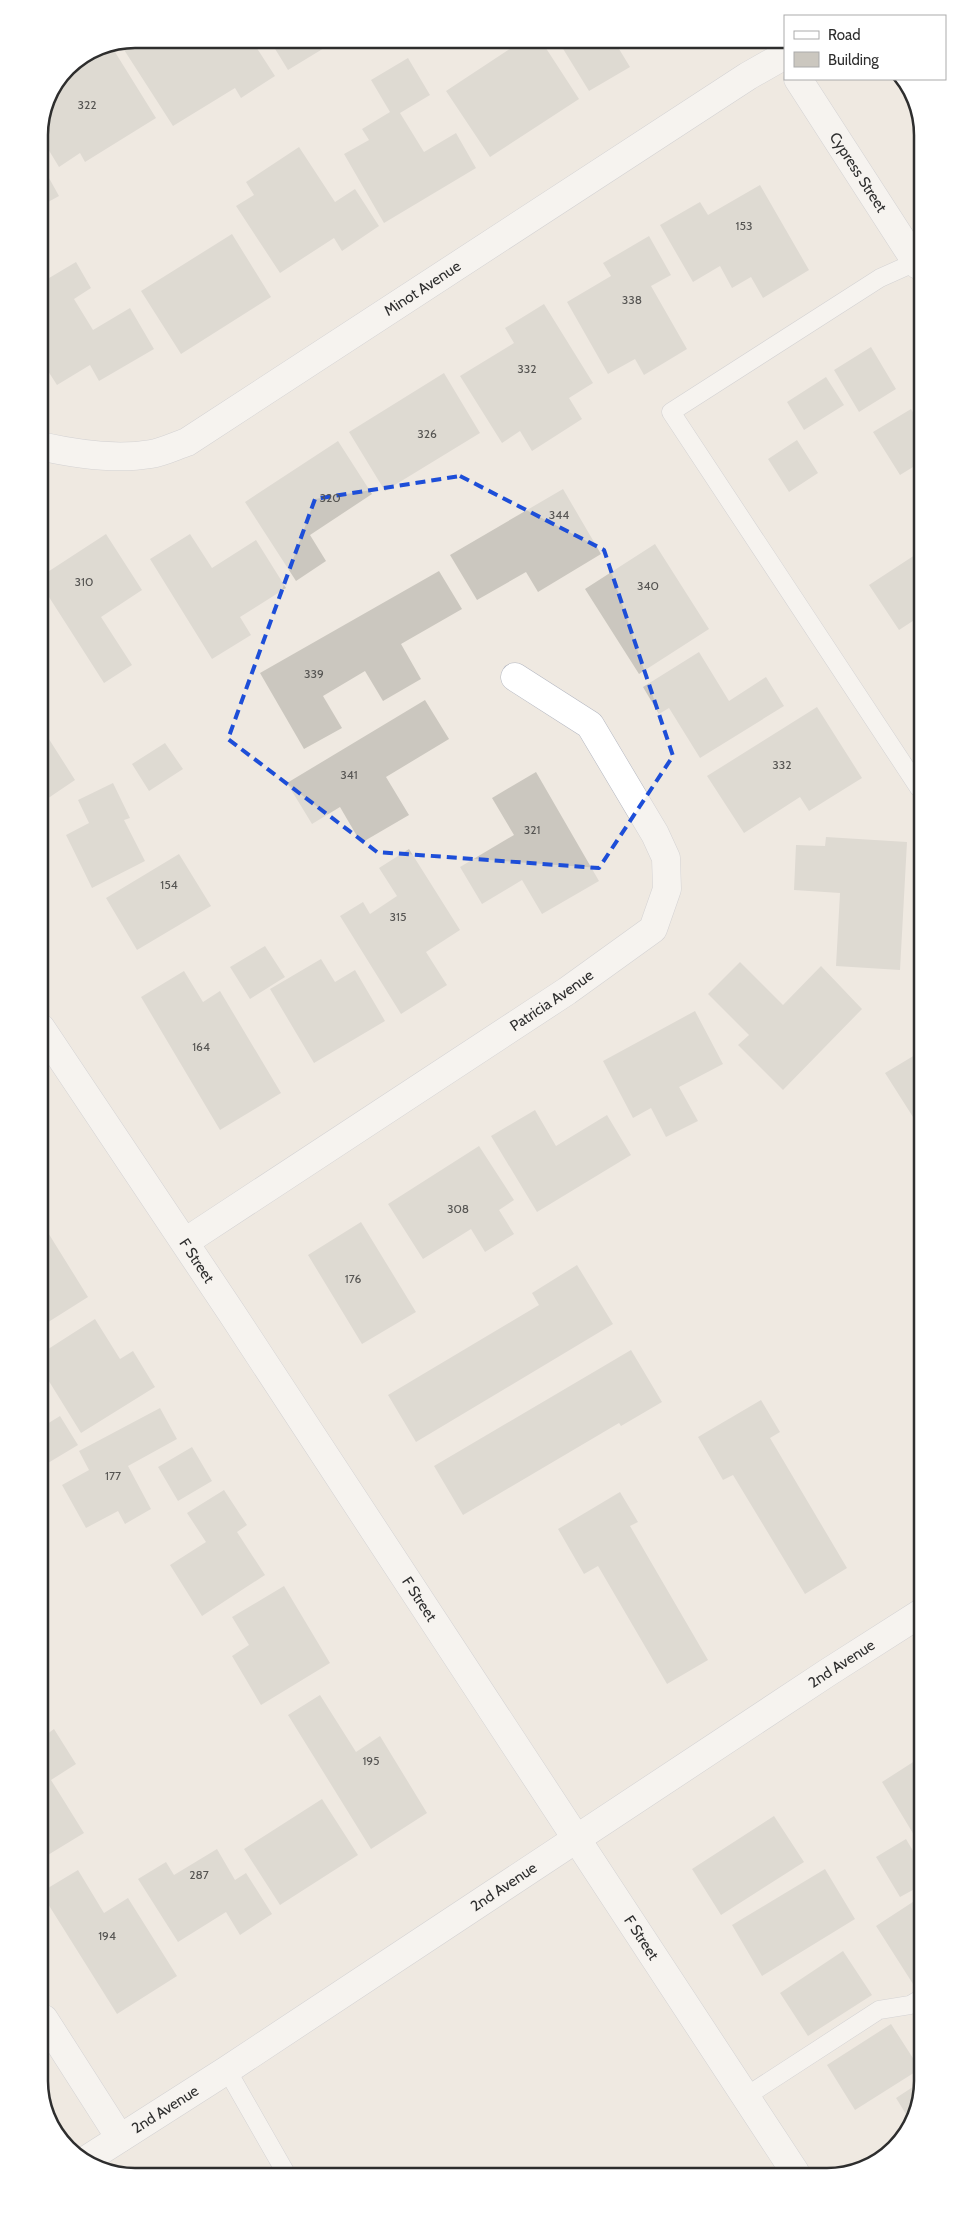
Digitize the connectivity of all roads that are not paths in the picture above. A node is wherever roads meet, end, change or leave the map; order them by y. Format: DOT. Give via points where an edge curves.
graph roads {
  1 [pos="784,56"];
  2 [pos="799,80"];
  3 [pos="914,258"];
  4 [pos="914,264"];
  5 [pos="48,447"];
  6 [pos="515,677"];
  7 [pos="914,780"];
  8 [pos="48,1038"];
  9 [pos="184,1242"];
  10 [pos="914,1618"];
  11 [pos="576,1838"];
  12 [pos="914,2003"];
  13 [pos="48,2025"];
  14 [pos="227,2070"];
  15 [pos="745,2097"];
  16 [pos="120,2138"];
  17 [pos="92,2156"];
  18 [pos="283,2167"];
  19 [pos="791,2168"];
  1 -- 5 [label="street, Minot Avenue" via="187,442 151,454 114,456"];
  2 -- 3 [label="street, Cypress Street"];
  4 -- 7 [label="lane" via="880,278 671,412"];
  6 -- 9 [label="street, Patricia Avenue" via="590,725 655,834 666,858 666,889 654,929 567,991"];
  8 -- 9 [label="street, F Street"];
  9 -- 11 [label="street, F Street"];
  10 -- 11 [label="street, 2nd Avenue"];
  11 -- 14 [label="street, 2nd Avenue"];
  11 -- 15 [label="street, F Street"];
  12 -- 15 [label="lane" via="879,2010"];
  13 -- 16 [label="street"];
  14 -- 16 [label="street, 2nd Avenue"];
  14 -- 18 [label="lane"];
  15 -- 19 [label="street, F Street"];
  16 -- 17 [label="street, 2nd Avenue"];
}
